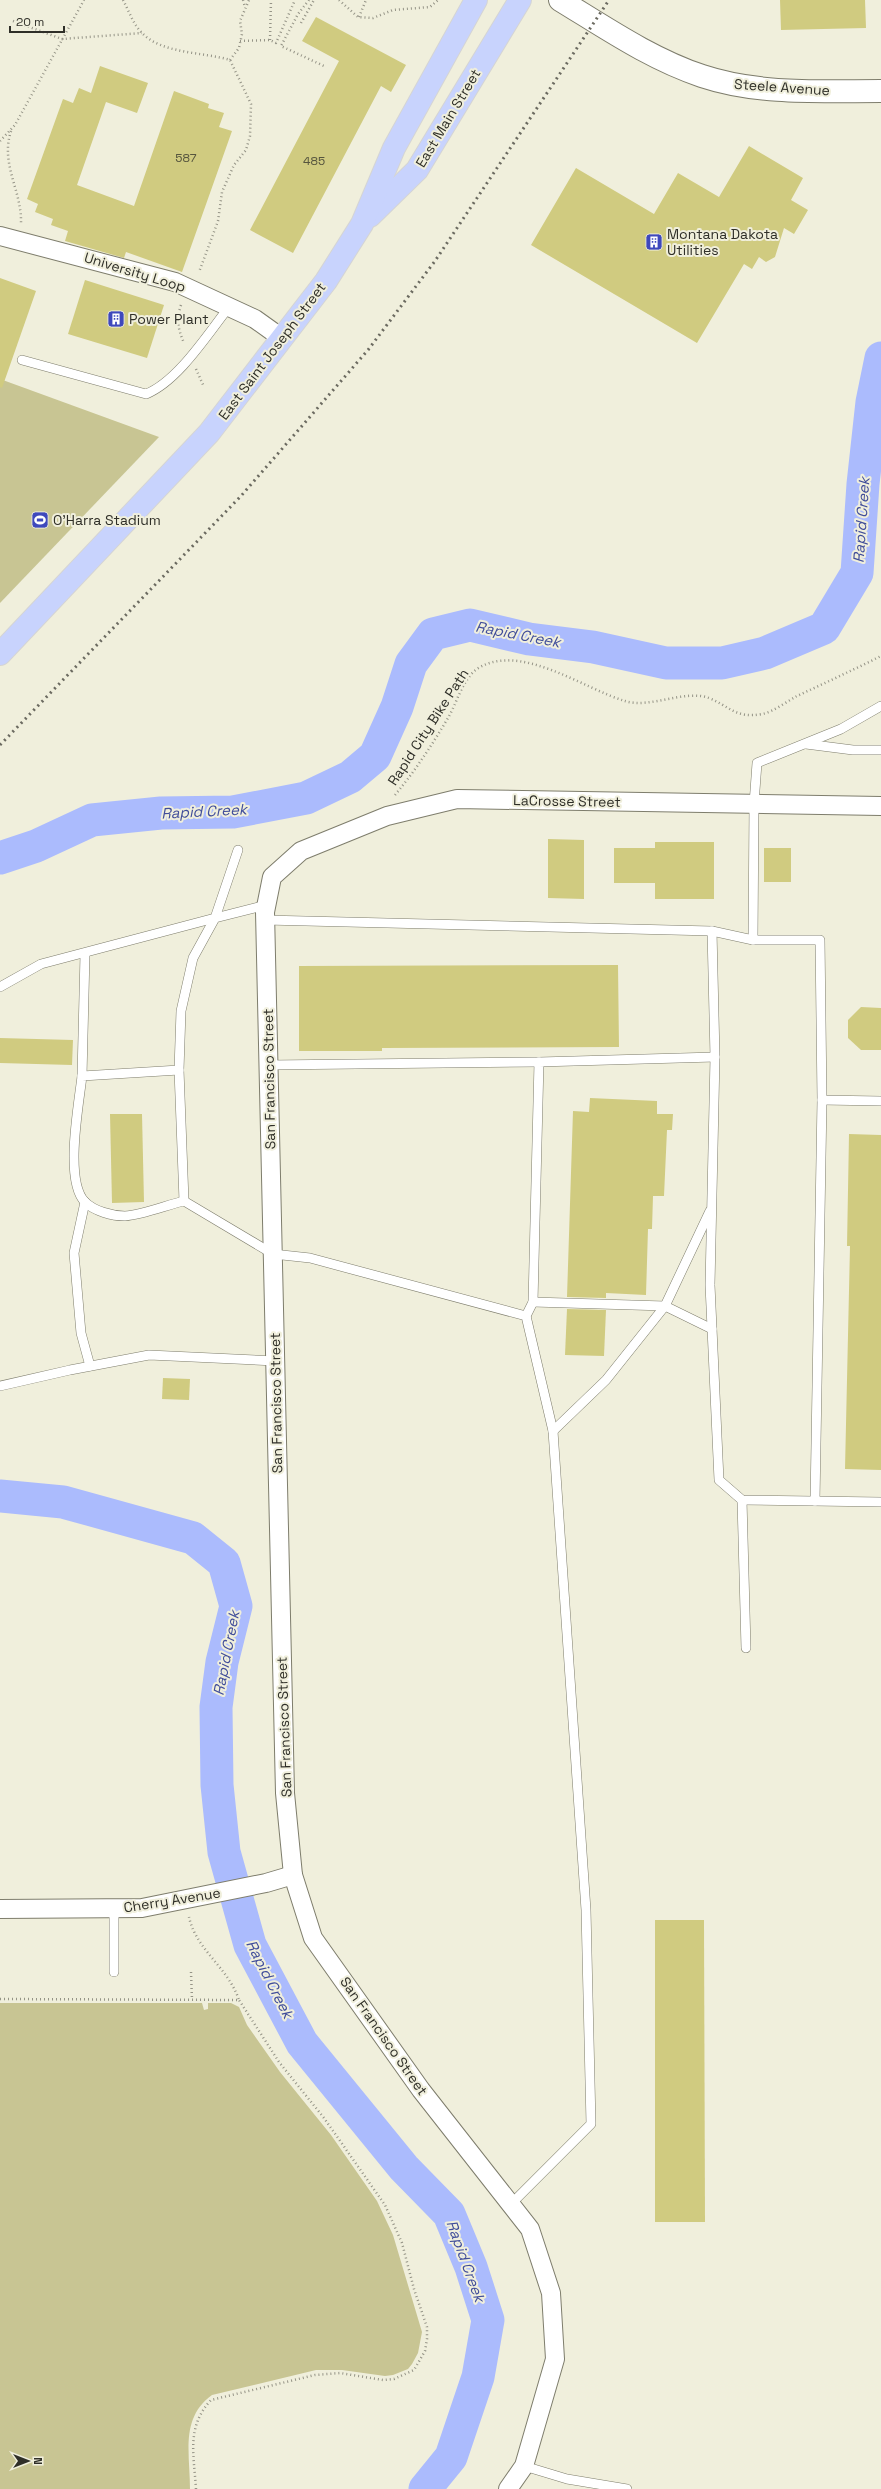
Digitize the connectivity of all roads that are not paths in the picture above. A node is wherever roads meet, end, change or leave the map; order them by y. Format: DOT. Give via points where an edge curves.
graph roads {
  1 [pos="476,0"];
  2 [pos="520,0"];
  3 [pos="560,0"];
  4 [pos="881,91"];
  5 [pos="362,224"];
  6 [pos="0,236"];
  7 [pos="229,307"];
  8 [pos="283,339"];
  9 [pos="22,360"];
  10 [pos="0,654"];
  11 [pos="881,706"];
  12 [pos="805,743"];
  13 [pos="881,750"];
  14 [pos="754,804"];
  15 [pos="881,806"];
  16 [pos="238,850"];
  17 [pos="272,877"];
  18 [pos="266,913"];
  19 [pos="215,918"];
  20 [pos="712,931"];
  21 [pos="753,940"];
  22 [pos="85,954"];
  23 [pos="0,987"];
  24 [pos="715,1057"];
  25 [pos="539,1062"];
  26 [pos="269,1065"];
  27 [pos="179,1070"];
  28 [pos="82,1076"];
  29 [pos="822,1100"];
  30 [pos="881,1101"];
  31 [pos="184,1201"];
  32 [pos="85,1202"];
  33 [pos="712,1208"];
  34 [pos="273,1254"];
  35 [pos="533,1302"];
  36 [pos="665,1306"];
  37 [pos="526,1316"];
  38 [pos="712,1330"];
  39 [pos="275,1361"];
  40 [pos="90,1366"];
  41 [pos="0,1386"];
  42 [pos="553,1431"];
  43 [pos="742,1500"];
  44 [pos="815,1501"];
  45 [pos="881,1502"];
  46 [pos="746,1648"];
  47 [pos="293,1875"];
  48 [pos="0,1909"];
  49 [pos="114,1909"];
  50 [pos="114,1972"];
  51 [pos="511,2204"];
  52 [pos="524,2466"];
  53 [pos="508,2489"];
  54 [pos="627,2489"];
  1 -- 5 [label="main road, East Saint Joseph Street" via="394,148"];
  2 -- 5 [label="main road, East Main Street" via="417,170"];
  3 -- 4 [label="street, Steele Avenue" via="655,56 703,76 728,83 779,90"];
  5 -- 8 [label="main road, East Saint Joseph Street" via="326,281"];
  6 -- 7 [label="street, University Loop" via="21,239 175,282"];
  7 -- 8 [label="street, University Loop" via="255,319"];
  7 -- 9 [label="lane" via="180,367 159,389 146,394"];
  8 -- 10 [label="main road, East Saint Joseph Street" via="209,434"];
  11 -- 12 [label="lane" via="841,729"];
  12 -- 13 [label="lane" via="853,750"];
  12 -- 14 [label="lane" via="757,763"];
  14 -- 15 [label="street, LaCrosse Street"];
  14 -- 17 [label="street, LaCrosse Street" via="457,799 387,816 301,851"];
  14 -- 21 [label="lane"];
  16 -- 19 [label="lane"];
  17 -- 18 [label="street, San Francisco Street"];
  18 -- 19 [label="lane"];
  18 -- 20 [label="lane"];
  18 -- 26 [label="street, San Francisco Street"];
  19 -- 22 [label="lane"];
  19 -- 27 [label="lane" via="193,958 181,1011"];
  20 -- 21 [label="lane"];
  20 -- 24 [label="lane"];
  21 -- 29 [label="lane" via="820,940"];
  22 -- 23 [label="lane" via="41,964"];
  22 -- 28 [label="lane"];
  24 -- 25 [label="lane"];
  24 -- 33 [label="lane"];
  25 -- 26 [label="lane"];
  25 -- 35 [label="lane"];
  26 -- 34 [label="street, San Francisco Street"];
  27 -- 28 [label="lane"];
  27 -- 31 [label="lane"];
  28 -- 32 [label="lane" via="74,1142 76,1185"];
  29 -- 30 [label="lane"];
  29 -- 44 [label="lane"];
  31 -- 32 [label="lane" via="125,1216 102,1212"];
  31 -- 34 [label="lane"];
  32 -- 40 [label="lane" via="74,1253 81,1333"];
  33 -- 36 [label="lane"];
  33 -- 38 [label="lane"];
  34 -- 37 [label="lane" via="310,1258"];
  34 -- 39 [label="street, San Francisco Street"];
  35 -- 36 [label="lane"];
  35 -- 37 [label="lane"];
  36 -- 38 [label="lane"];
  36 -- 42 [label="lane" via="606,1380"];
  37 -- 42 [label="lane"];
  38 -- 43 [label="lane" via="719,1480"];
  39 -- 40 [label="lane" via="149,1355"];
  39 -- 47 [label="street, San Francisco Street" via="285,1793"];
  40 -- 41 [label="lane"];
  42 -- 51 [label="lane" via="586,1910 591,2124"];
  43 -- 44 [label="lane"];
  43 -- 46 [label="lane"];
  44 -- 45 [label="lane"];
  47 -- 49 [label="street, Cherry Avenue" via="186,1908"];
  47 -- 51 [label="street, San Francisco Street" via="313,1938 421,2090"];
  48 -- 49 [label="street, Cherry Avenue"];
  49 -- 50 [label="lane"];
  51 -- 52 [label="street, San Francisco Street" via="530,2229 551,2293 555,2359"];
  52 -- 53 [label="street, San Francisco Street"];
  52 -- 54 [label="lane" via="567,2479"];
}
